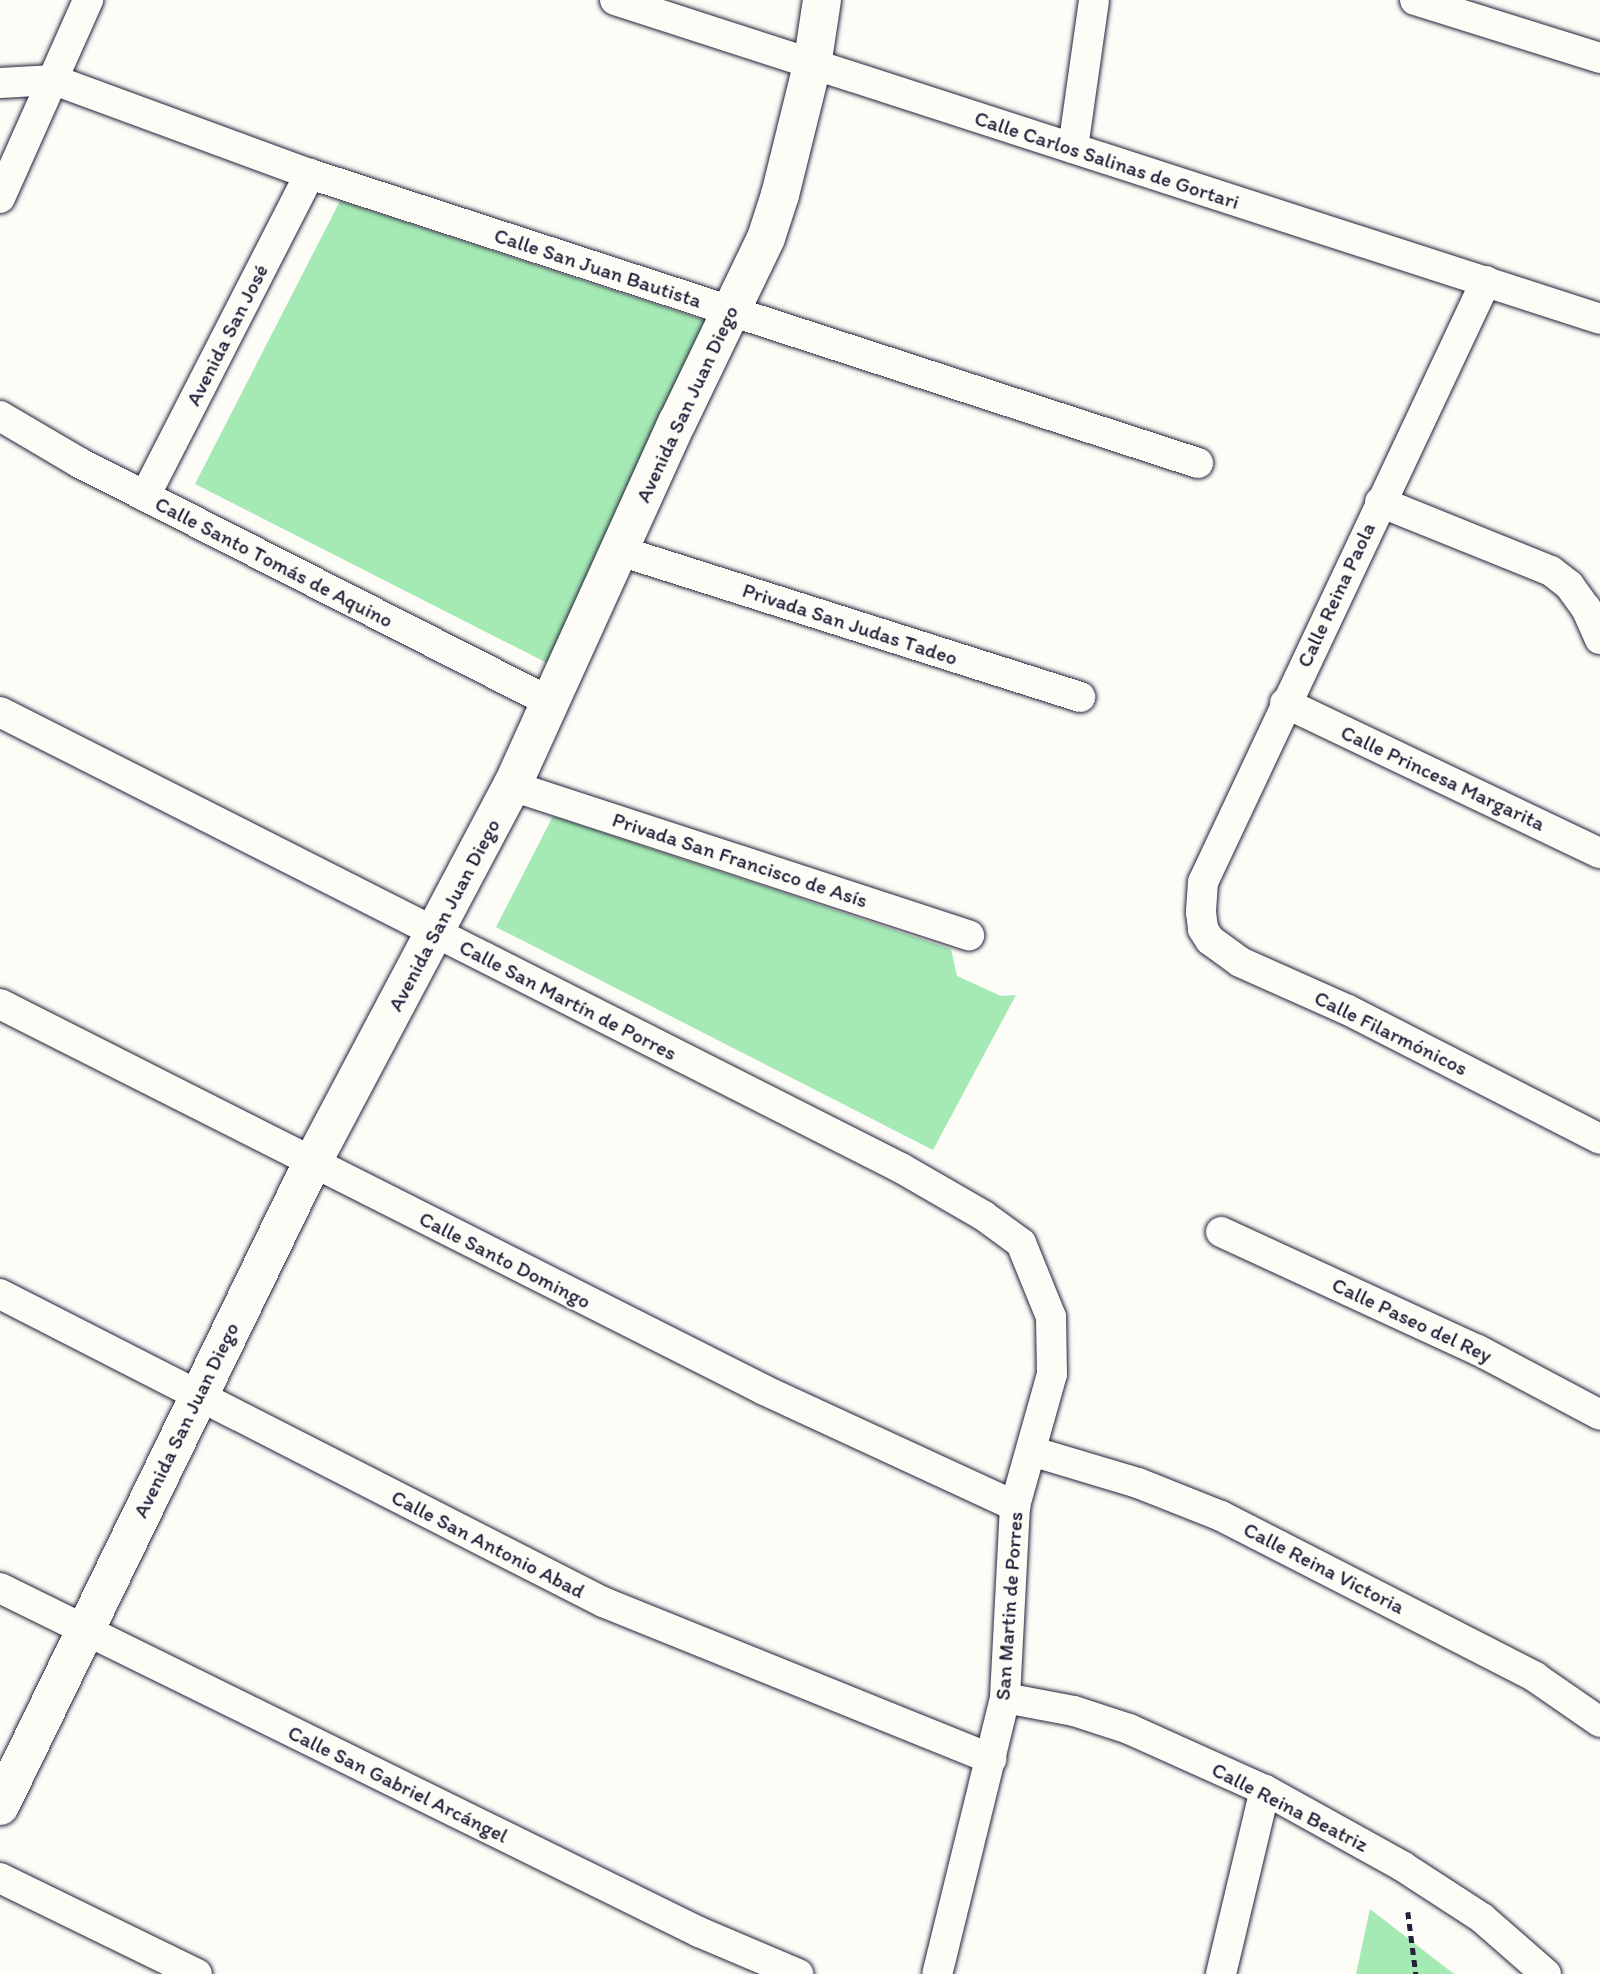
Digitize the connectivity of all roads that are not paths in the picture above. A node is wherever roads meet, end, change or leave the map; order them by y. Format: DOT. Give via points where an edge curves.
graph roads {
  1 [pos="88,0"];
  2 [pos="615,0"];
  3 [pos="822,0"];
  4 [pos="1094,0"];
  5 [pos="1415,0"];
  6 [pos="1600,58"];
  7 [pos="811,66"];
  8 [pos="54,80"];
  9 [pos="0,83"];
  10 [pos="1073,148"];
  11 [pos="310,174"];
  12 [pos="0,198"];
  13 [pos="1486,281"];
  14 [pos="730,311"];
  15 [pos="1600,319"];
  16 [pos="0,416"];
  17 [pos="1198,463"];
  18 [pos="145,496"];
  19 [pos="1380,502"];
  20 [pos="620,551"];
  21 [pos="1600,639"];
  22 [pos="1080,697"];
  23 [pos="552,703"];
  24 [pos="1286,703"];
  25 [pos="0,712"];
  26 [pos="512,786"];
  27 [pos="1600,853"];
  28 [pos="1201,912"];
  29 [pos="434,932"];
  30 [pos="969,935"];
  31 [pos="0,1004"];
  32 [pos="1600,1139"];
  33 [pos="312,1163"];
  34 [pos="984,1216"];
  35 [pos="1221,1232"];
  36 [pos="0,1294"];
  37 [pos="197,1396"];
  38 [pos="1600,1415"];
  39 [pos="1031,1451"];
  40 [pos="1015,1506"];
  41 [pos="0,1588"];
  42 [pos="86,1630"];
  43 [pos="1005,1698"];
  44 [pos="1600,1722"];
  45 [pos="992,1759"];
  46 [pos="1265,1790"];
  47 [pos="0,1806"];
  48 [pos="0,1878"];
  49 [pos="197,1974"];
  50 [pos="798,1974"];
  51 [pos="937,1974"];
  52 [pos="1221,1974"];
  53 [pos="1546,1974"];
  1 -- 8 [label="street"];
  2 -- 7 [label="street, Calle Carlos Salinas de Gortari"];
  3 -- 7 [label="street, Avenida San Juan Diego"];
  4 -- 10 [label="street"];
  5 -- 6 [label="street"];
  7 -- 10 [label="street, Calle Carlos Salinas de Gortari"];
  7 -- 14 [label="street, Avenida San Juan Diego" via="766,238"];
  8 -- 9 [label="street, Calle San Juan Bautista"];
  8 -- 11 [label="street, Calle San Juan Bautista"];
  8 -- 12 [label="street"];
  10 -- 13 [label="street, Calle Carlos Salinas de Gortari"];
  11 -- 14 [label="street, Calle San Juan Bautista"];
  11 -- 18 [label="street, Avenida San José"];
  13 -- 15 [label="street, Calle Carlos Salinas de Gortari"];
  13 -- 19 [label="street, Calle Reina Paola"];
  14 -- 17 [label="street, Calle San Juan Bautista"];
  14 -- 20 [label="street, Avenida San Juan Diego"];
  16 -- 18 [label="street, Calle Santo Tomás de Aquino"];
  18 -- 23 [label="street, Calle Santo Tomás de Aquino"];
  19 -- 21 [label="street" via="1551,571 1586,608"];
  19 -- 24 [label="street, Calle Reina Paola"];
  20 -- 22 [label="street, Privada San Judas Tadeo"];
  20 -- 23 [label="street, Avenida San Juan Diego"];
  23 -- 26 [label="street, Avenida San Juan Diego"];
  24 -- 27 [label="street, Calle Princesa Margarita"];
  24 -- 28 [label="street, Calle Reina Paola" via="1203,881"];
  25 -- 29 [label="street, Calle San Martín de Porres"];
  26 -- 29 [label="street, Avenida San Juan Diego"];
  26 -- 30 [label="street, Privada San Francisco de Asís"];
  28 -- 32 [label="street, Calle Filarmónicos" via="1210,940 1240,962 1348,1010"];
  29 -- 33 [label="street, Avenida San Juan Diego"];
  29 -- 34 [label="street, Calle San Martín de Porres" via="901,1168"];
  31 -- 33 [label="street, Calle Santo Domingo"];
  33 -- 37 [label="street, Avenida San Juan Diego"];
  33 -- 40 [label="street, Calle Santo Domingo" via="764,1390"];
  34 -- 39 [label="street, San Martin de Porres" via="1021,1243 1051,1317 1052,1374"];
  35 -- 38 [label="street, Calle Paseo del Rey" via="1478,1350"];
  36 -- 37 [label="street, Calle San Antonio Abad"];
  37 -- 42 [label="street, Avenida San Juan Diego"];
  37 -- 45 [label="street, Calle San Antonio Abad" via="603,1602"];
  39 -- 40 [label="street, San Martin de Porres"];
  39 -- 44 [label="street, Calle Reina Victoria" via="1138,1483 1221,1516 1535,1677"];
  40 -- 43 [label="street, San Martin de Porres"];
  41 -- 42 [label="street, Calle San Gabriel Arcángel"];
  42 -- 47 [label="street, Avenida San Juan Diego"];
  42 -- 50 [label="street, Calle San Gabriel Arcángel" via="699,1932"];
  43 -- 45 [label="street, San Martin de Porres"];
  43 -- 46 [label="street, Calle Reina Beatriz" via="1129,1729"];
  45 -- 51 [label="street, San Martin de Porres"];
  46 -- 52 [label="street"];
  46 -- 53 [label="street, Calle Reina Beatriz" via="1402,1866 1482,1918"];
  48 -- 49 [label="street"];
}
